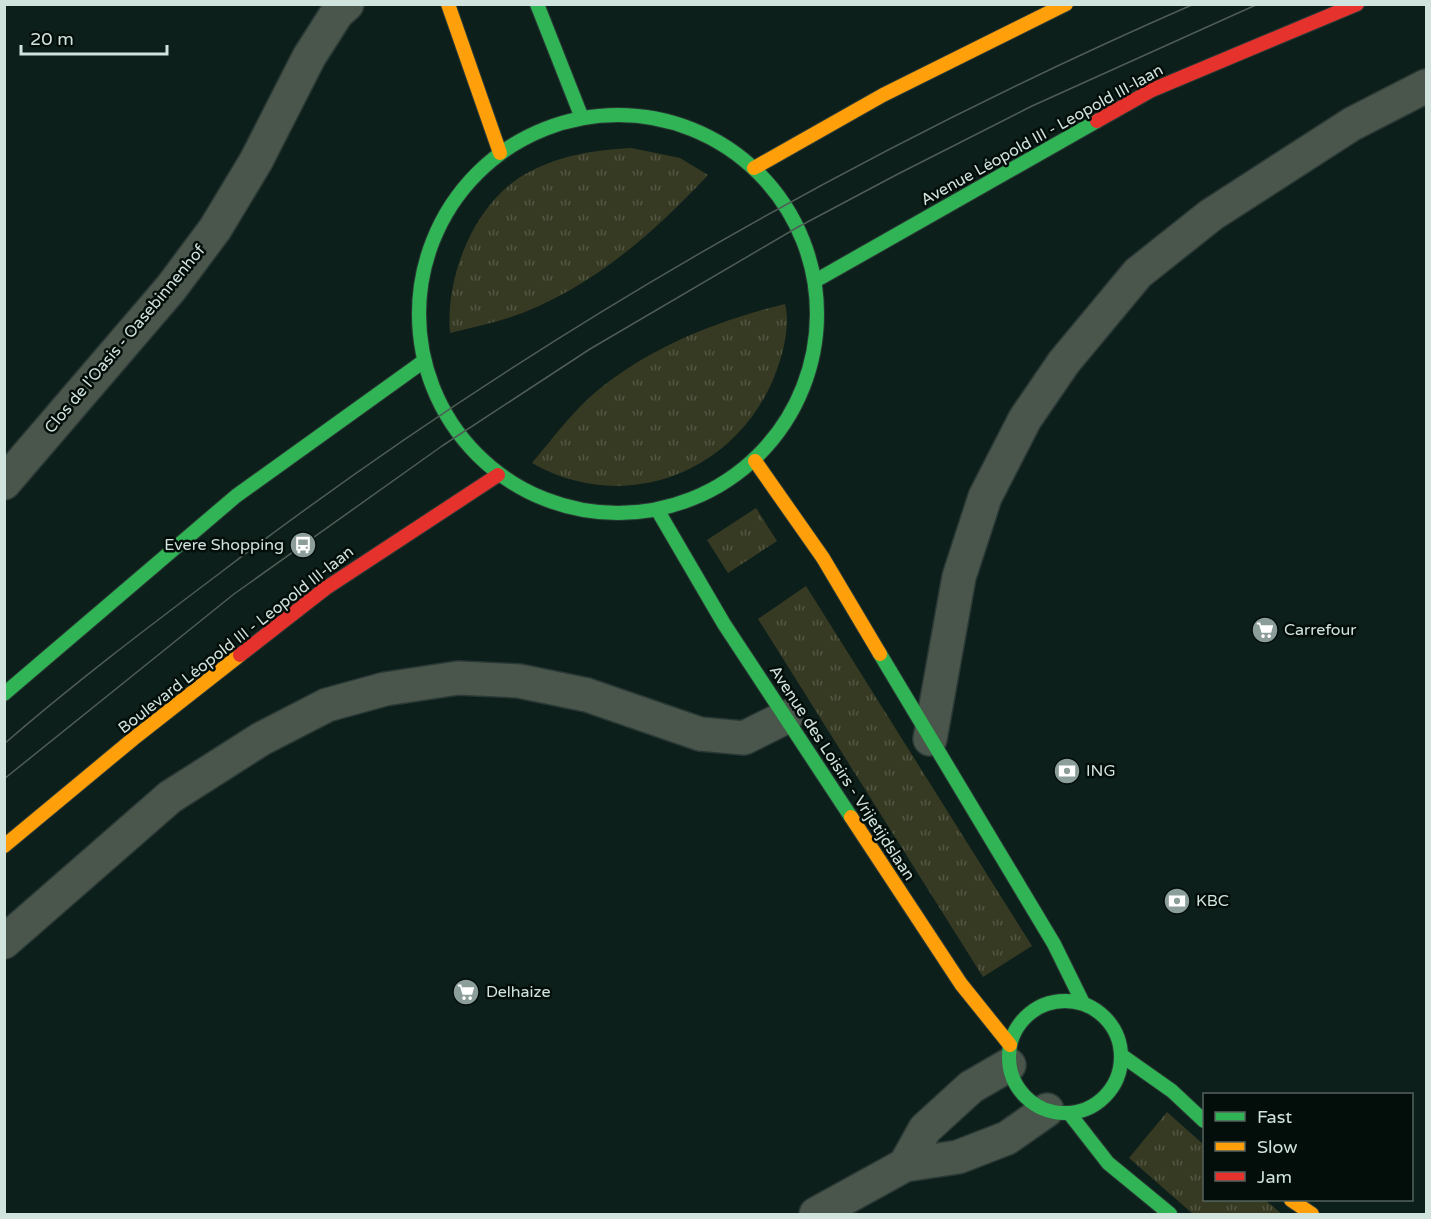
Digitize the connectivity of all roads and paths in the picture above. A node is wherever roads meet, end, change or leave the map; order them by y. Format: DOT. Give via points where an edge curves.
graph roads {
  1 [pos="347,4"];
  2 [pos="448,4"];
  3 [pos="537,4"];
  4 [pos="1066,4"];
  5 [pos="1357,4"];
  6 [pos="1426,86"];
  7 [pos="582,118"];
  8 [pos="500,153"];
  9 [pos="754,168"];
  10 [pos="815,281"];
  11 [pos="424,361"];
  12 [pos="755,461"];
  13 [pos="498,475"];
  14 [pos="4,483"];
  15 [pos="658,511"];
  16 [pos="4,694"];
  17 [pos="786,717"];
  18 [pos="930,739"];
  19 [pos="4,846"];
  20 [pos="4,942"];
  21 [pos="1083,1003"];
  22 [pos="1010,1055"];
  23 [pos="1121,1055"];
  24 [pos="1058,1111"];
  25 [pos="1203,1120"];
  26 [pos="905,1165"];
  27 [pos="1292,1201"];
  28 [pos="816,1215"];
  29 [pos="1170,1215"];
  30 [pos="1312,1215"];
  1 -- 14 [label="street, Clos de l'Oasis - Oasebinnenhof" via="309,57 256,161 215,229 171,288"];
  2 -- 8 [label="main road"];
  3 -- 7 [label="main road"];
  4 -- 9 [label="main road" via="883,94"];
  5 -- 10 [label="main road, Avenue Léopold III - Leopold III-laan" via="1152,90"];
  6 -- 18 [label="street" via="1352,124 1211,214 1138,273 1064,362 1025,419 986,496 959,577"];
  7 -- 8 [label="main road" via="539,131"];
  7 -- 9 [label="main road" via="628,115 674,122 717,140"];
  8 -- 11 [label="main road" via="458,194 430,246 418,303"];
  9 -- 10 [label="main road" via="785,204 798,227"];
  10 -- 12 [label="main road" via="818,330 808,379 787,423"];
  11 -- 13 [label="main road" via="432,388 453,427"];
  11 -- 16 [label="main road" via="236,496"];
  12 -- 15 [label="main road" via="710,493"];
  12 -- 18 [label="main road" via="823,558"];
  13 -- 15 [label="main road" via="548,501 602,514"];
  13 -- 19 [label="main road, Boulevard Léopold III - Leopold III-laan" via="326,588"];
  15 -- 17 [label="main road, Avenue des Loisirs - Vrijetijdslaan" via="724,624"];
  17 -- 20 [label="street" via="744,738 700,734 587,695 519,681 458,678 385,689 327,705 261,739 170,797"];
  17 -- 22 [label="main road, Avenue des Loisirs - Vrijetijdslaan"];
  18 -- 21 [label="main road" via="1054,944"];
  21 -- 22 [label="main road" via="1064,1000 1037,1009 1016,1028"];
  21 -- 23 [label="main road" via="1110,1023"];
  22 -- 24 [label="main road" via="1022,1092 1033,1103"];
  22 -- 26 [label="street" via="924,1129"];
  23 -- 24 [label="main road" via="1112,1088 1101,1100 1086,1109"];
  23 -- 25 [label="main road" via="1172,1091"];
  24 -- 26 [label="street" via="1007,1138 958,1157"];
  24 -- 29 [label="main road" via="1108,1163"];
  26 -- 28 [label="street"];
  27 -- 30 [label="main road"];
}
